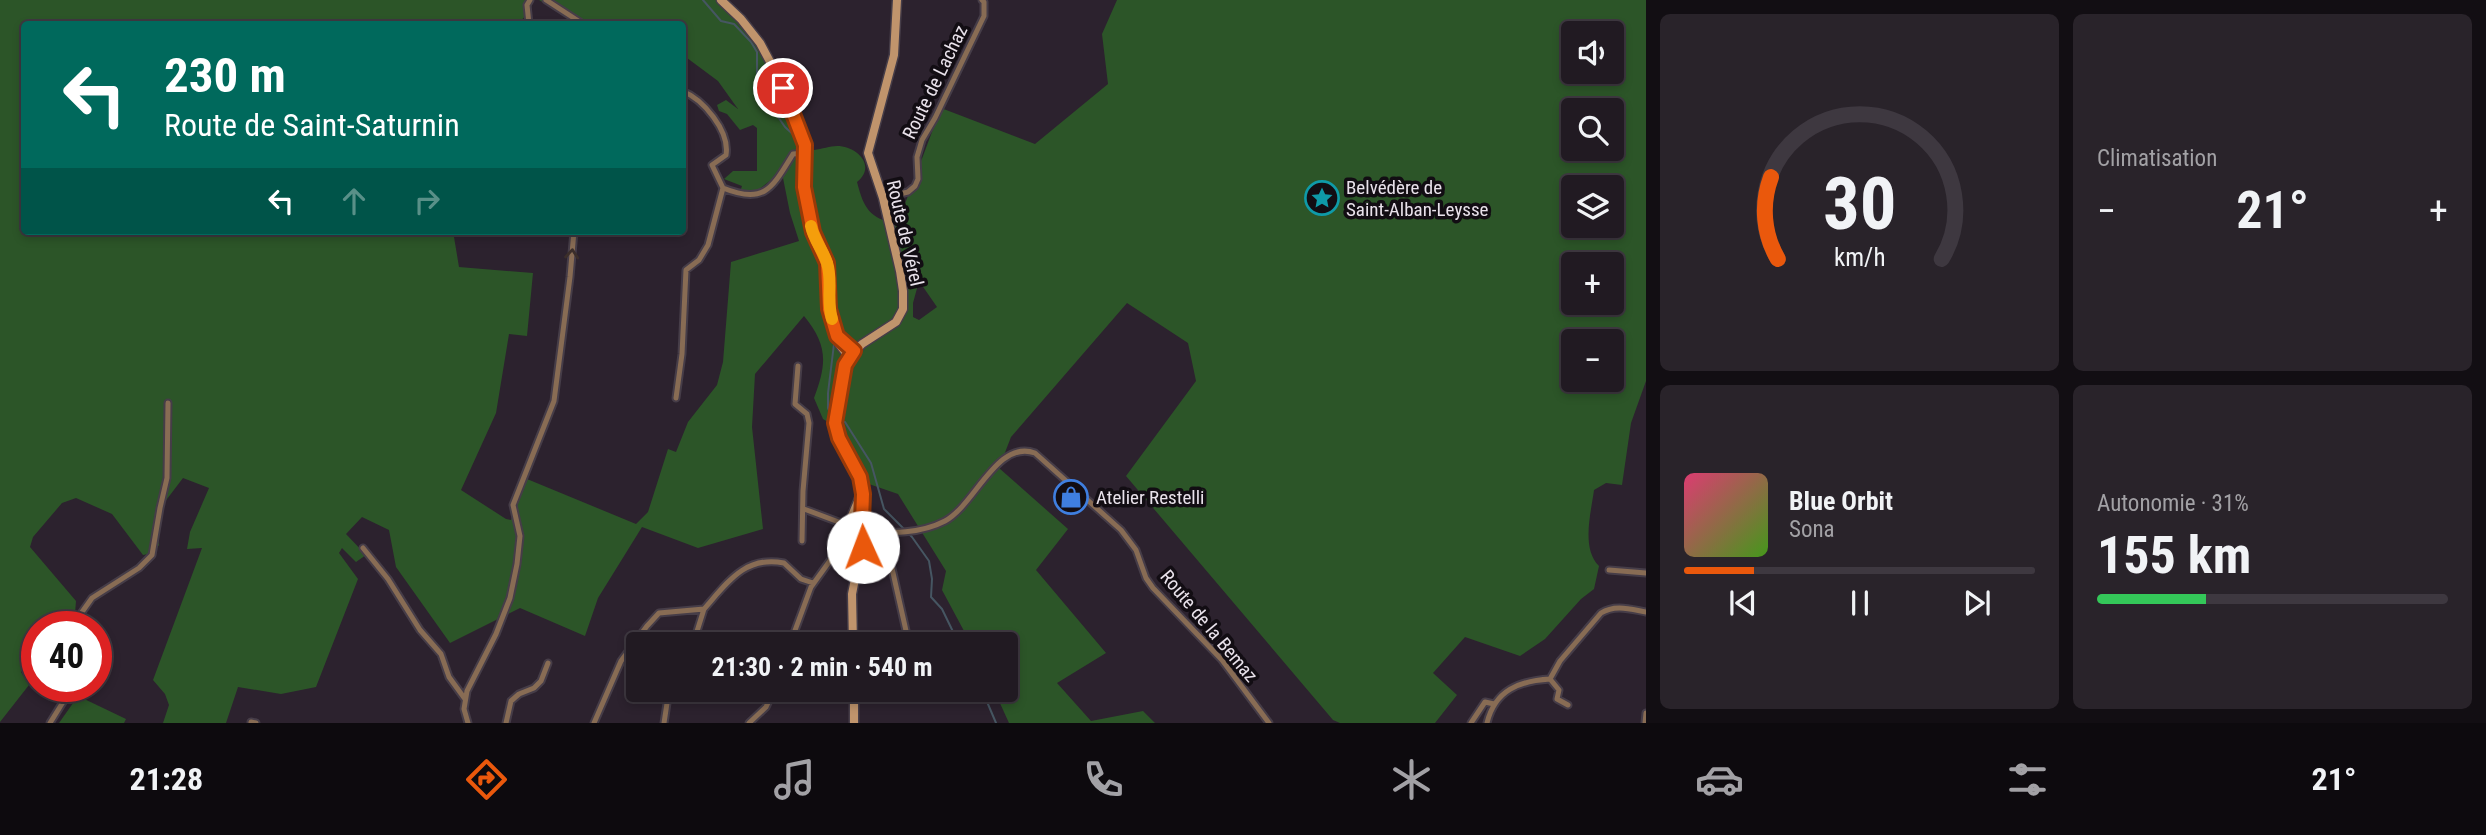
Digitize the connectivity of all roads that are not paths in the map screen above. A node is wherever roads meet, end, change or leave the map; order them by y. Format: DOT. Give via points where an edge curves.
graph roads {
  1 [pos="530,0"];
  2 [pos="546,0"];
  3 [pos="721,0"];
  4 [pos="897,0"];
  5 [pos="982,0"];
  6 [pos="529,21"];
  7 [pos="578,21"];
  8 [pos="686,93"];
  9 [pos="800,154"];
  10 [pos="723,188"];
  11 [pos="883,198"];
  12 [pos="574,235"];
  13 [pos="851,354"];
  14 [pos="797,366"];
  15 [pos="676,398"];
  16 [pos="169,403"];
  17 [pos="862,486"];
  18 [pos="804,509"];
  19 [pos="848,521"];
  20 [pos="863,528"];
  21 [pos="894,532"];
  22 [pos="850,538"];
  23 [pos="803,541"];
  24 [pos="363,548"];
  25 [pos="860,554"];
  26 [pos="1609,570"];
  27 [pos="1646,573"];
  28 [pos="813,583"];
  29 [pos="704,609"];
  30 [pos="83,611"];
  31 [pos="1646,612"];
  32 [pos="697,632"];
  33 [pos="795,632"];
  34 [pos="853,632"];
  35 [pos="906,632"];
  36 [pos="548,663"];
  37 [pos="1550,679"];
  38 [pos="465,699"];
  39 [pos="63,702"];
  40 [pos="667,702"];
  41 [pos="768,702"];
  42 [pos="854,702"];
  43 [pos="1494,704"];
  44 [pos="1568,705"];
  45 [pos="1646,713"];
  46 [pos="467,722"];
  47 [pos="50,723"];
  48 [pos="506,723"];
  49 [pos="594,723"];
  50 [pos="664,723"];
  51 [pos="749,723"];
  52 [pos="854,723"];
  53 [pos="1269,723"];
  54 [pos="1471,723"];
  55 [pos="1487,723"];
  56 [pos="1646,723"];
  1 -- 6 [label="street"];
  2 -- 7 [label="street"];
  3 -- 9 [label="street" via="760,43 805,145"];
  4 -- 11 [label="street, Route de Vérel" via="894,55 869,148"];
  5 -- 11 [label="street, Route de Lachaz" via="984,16 922,139 915,186"];
  8 -- 10 [label="street" via="704,104 725,139 726,155 712,165"];
  9 -- 10 [label="street" via="764,193 741,196"];
  9 -- 13 [label="street" via="815,240 827,263 828,300 837,336"];
  10 -- 15 [label="street" via="708,245 699,260 685,270"];
  11 -- 13 [label="street, Route de Vérel" via="904,291 903,309 890,327"];
  38 -- 12 [label="street, one-way" via="510,598 520,549 513,505 554,401"];
  13 -- 17 [label="street" via="845,365 836,430"];
  14 -- 18 [label="street" via="795,404 809,419"];
  16 -- 30 [label="street" via="167,478 152,555 92,598"];
  17 -- 19 [label="street"];
  17 -- 20 [label="street"];
  18 -- 19 [label="street"];
  18 -- 23 [label="street"];
  19 -- 20 [label="street"];
  19 -- 22 [label="street" via="844,531"];
  20 -- 21 [label="street, Route de la Bemaz"];
  20 -- 22 [label="street"];
  20 -- 25 [label="street"];
  21 -- 35 [label="street" via="889,555"];
  21 -- 53 [label="street, Route de la Bemaz" via="947,520 1012,452 1035,453 1121,530 1153,588 1222,660"];
  22 -- 25 [label="street" via="858,544"];
  22 -- 28 [label="street"];
  24 -- 38 [label="street" via="441,653 449,677"];
  25 -- 34 [label="street" via="852,594"];
  26 -- 27 [label="street"];
  28 -- 29 [label="street" via="784,563 748,566"];
  28 -- 33 [label="street"];
  29 -- 32 [label="street"];
  29 -- 49 [label="street" via="654,616 621,661"];
  31 -- 37 [label="street" via="1618,607 1601,613"];
  36 -- 48 [label="street" via="541,681 511,701"];
  37 -- 43 [label="street" via="1528,680"];
  37 -- 44 [label="street" via="1559,690 1557,699"];
  38 -- 46 [label="street"];
  39 -- 47 [label="street"];
  40 -- 50 [label="street"];
  41 -- 51 [label="street"];
  42 -- 52 [label="street"];
  43 -- 54 [label="street" via="1485,702"];
  43 -- 55 [label="street"];
  45 -- 56 [label="street"];
}
